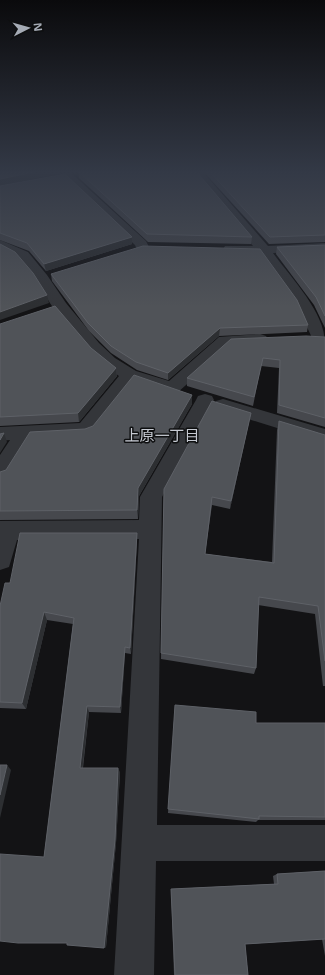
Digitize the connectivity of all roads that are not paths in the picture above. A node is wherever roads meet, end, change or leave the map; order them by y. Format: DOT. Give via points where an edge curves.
graph roads {
  1 [pos="110,216"];
  2 [pos="235,216"];
  3 [pos="142,247"];
  4 [pos="3,248"];
  5 [pos="156,248"];
  6 [pos="325,248"];
  7 [pos="218,249"];
  8 [pos="264,250"];
  9 [pos="127,251"];
  10 [pos="273,339"];
  11 [pos="317,339"];
  12 [pos="130,375"];
  13 [pos="171,389"];
  14 [pos="205,400"];
  15 [pos="25,433"];
  16 [pos="0,434"];
  17 [pos="325,436"];
  18 [pos="0,472"];
  19 [pos="151,530"];
  20 [pos="4,531"];
  21 [pos="0,560"];
  22 [pos="140,842"];
  23 [pos="325,843"];
  24 [pos="134,975"];
  1 -- 3 [label="street"];
  2 -- 8 [label="street"];
  3 -- 5 [label="street"];
  3 -- 9 [label="street"];
  4 -- 12 [label="street" via="23,255 49,276 52,308 109,362"];
  6 -- 8 [label="street"];
  7 -- 8 [label="street"];
  8 -- 11 [label="street" via="305,306"];
  10 -- 13 [label="street" via="225,341"];
  12 -- 13 [label="street"];
  12 -- 15 [label="street" via="86,429"];
  13 -- 14 [label="street"];
  14 -- 17 [label="street"];
  14 -- 19 [label="street" via="150,497"];
  15 -- 16 [label="street"];
  15 -- 18 [label="street"];
  19 -- 20 [label="street"];
  19 -- 22 [label="street"];
  20 -- 21 [label="street"];
  22 -- 23 [label="street"];
  22 -- 24 [label="street"];
}
